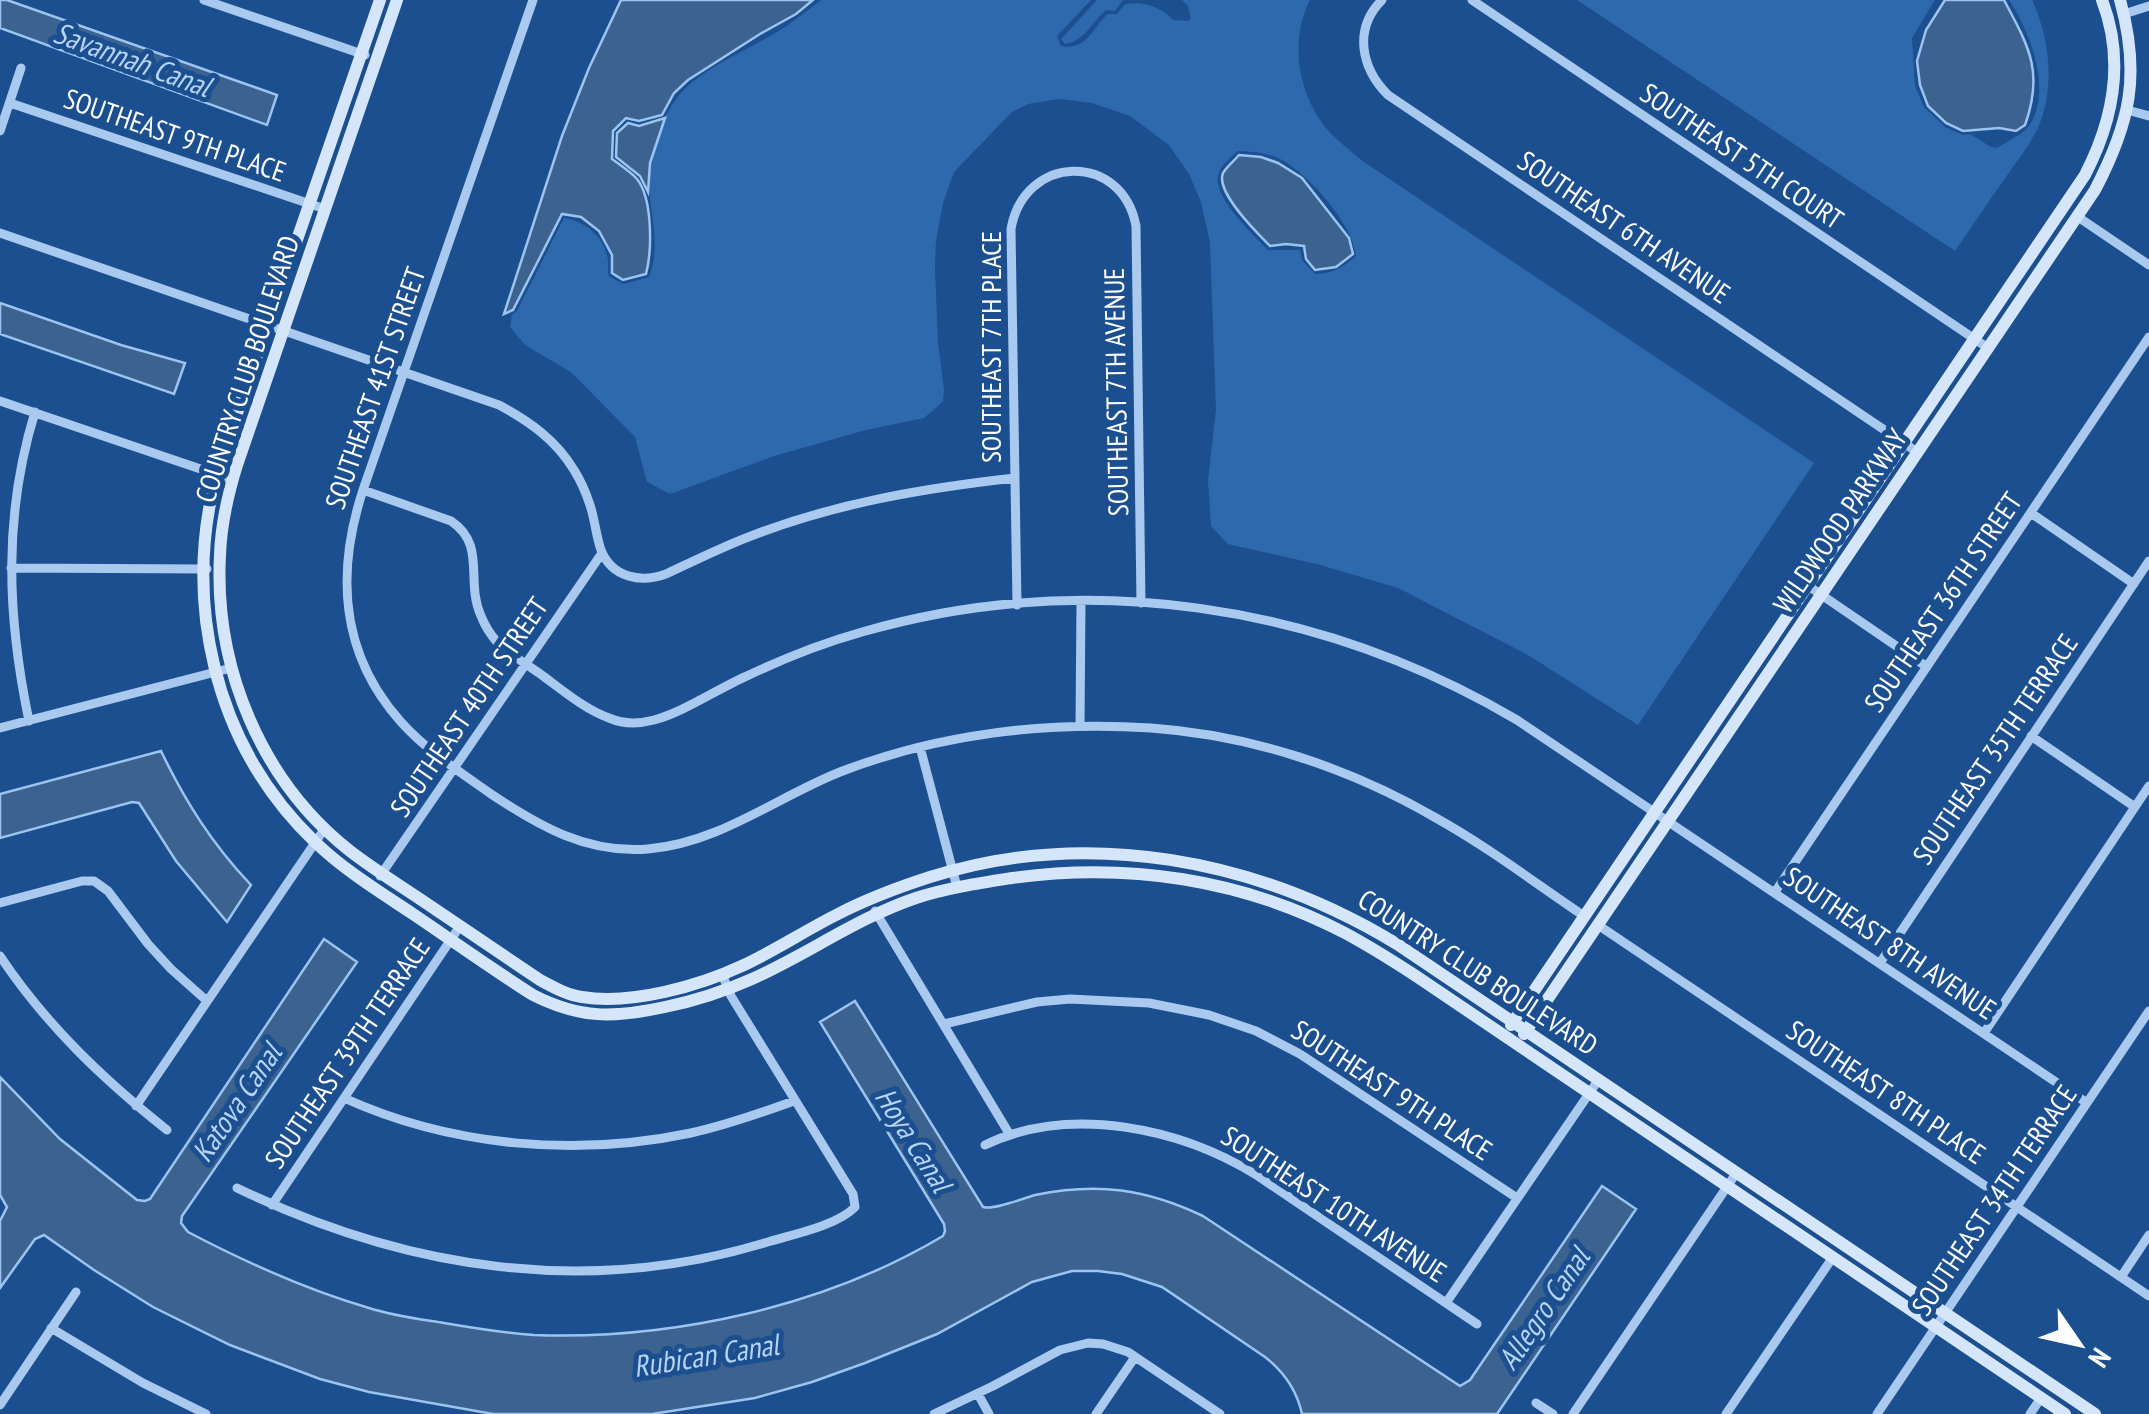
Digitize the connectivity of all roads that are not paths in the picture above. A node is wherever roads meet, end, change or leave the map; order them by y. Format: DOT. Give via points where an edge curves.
graph roads {
  1 [pos="204,0"];
  2 [pos="380,0"];
  3 [pos="397,0"];
  4 [pos="533,0"];
  5 [pos="1472,0"];
  6 [pos="2102,0"];
  7 [pos="1379,3"];
  8 [pos="2149,6"];
  9 [pos="2122,7"];
  10 [pos="361,54"];
  11 [pos="376,60"];
  12 [pos="21,68"];
  13 [pos="10,103"];
  14 [pos="2127,110"];
  15 [pos="2149,116"];
  16 [pos="0,131"];
  17 [pos="1116,187"];
  18 [pos="309,204"];
  19 [pos="325,210"];
  20 [pos="2078,217"];
  21 [pos="0,232"];
  22 [pos="2149,264"];
  23 [pos="269,324"];
  24 [pos="284,329"];
  25 [pos="2149,337"];
  26 [pos="1973,338"];
  27 [pos="1988,348"];
  28 [pos="404,371"];
  29 [pos="0,401"];
  30 [pos="35,412"];
  31 [pos="1904,443"];
  32 [pos="1917,452"];
  33 [pos="216,474"];
  34 [pos="1014,478"];
  35 [pos="232,480"];
  36 [pos="363,490"];
  37 [pos="2031,513"];
  38 [pos="602,553"];
  39 [pos="2149,561"];
  40 [pos="11,568"];
  41 [pos="202,568"];
  42 [pos="220,568"];
  43 [pos="2134,584"];
  44 [pos="1808,585"];
  45 [pos="1821,594"];
  46 [pos="1081,601"];
  47 [pos="1141,603"];
  48 [pos="1017,604"];
  49 [pos="526,664"];
  50 [pos="1927,666"];
  51 [pos="231,668"];
  52 [pos="215,672"];
  53 [pos="29,720"];
  54 [pos="1080,726"];
  55 [pos="0,728"];
  56 [pos="2031,736"];
  57 [pos="920,747"];
  58 [pos="454,768"];
  59 [pos="2149,786"];
  60 [pos="2135,807"];
  61 [pos="1655,812"];
  62 [pos="1669,820"];
  63 [pos="325,828"];
  64 [pos="315,842"];
  65 [pos="952,871"];
  66 [pos="382,873"];
  67 [pos="373,887"];
  68 [pos="956,887"];
  69 [pos="1774,892"];
  70 [pos="868,900"];
  71 [pos="0,904"];
  72 [pos="876,914"];
  73 [pos="1584,916"];
  74 [pos="1598,925"];
  75 [pos="460,926"];
  76 [pos="451,940"];
  77 [pos="0,956"];
  78 [pos="1880,963"];
  79 [pos="722,974"];
  80 [pos="728,989"];
  81 [pos="207,1001"];
  82 [pos="2149,1012"];
  83 [pos="1513,1021"];
  84 [pos="944,1024"];
  85 [pos="1526,1030"];
  86 [pos="1984,1033"];
  87 [pos="1503,1035"];
  88 [pos="1517,1044"];
  89 [pos="1598,1079"];
  90 [pos="1589,1093"];
  91 [pos="344,1098"];
  92 [pos="794,1101"];
  93 [pos="2087,1103"];
  94 [pos="136,1106"];
  95 [pos="167,1130"];
  96 [pos="1010,1135"];
  97 [pos="985,1145"];
  98 [pos="1737,1172"];
  99 [pos="1728,1186"];
  100 [pos="237,1188"];
  101 [pos="1517,1198"];
  102 [pos="272,1204"];
  103 [pos="2017,1207"];
  104 [pos="2149,1236"];
  105 [pos="1832,1257"];
  106 [pos="2121,1277"];
  107 [pos="76,1292"];
  108 [pos="2149,1296"];
  109 [pos="1446,1303"];
  110 [pos="1945,1313"];
  111 [pos="1477,1324"];
  112 [pos="1936,1326"];
  113 [pos="52,1328"];
  114 [pos="1135,1357"];
  115 [pos="978,1394"];
  116 [pos="2041,1398"];
  117 [pos="1536,1403"];
  118 [pos="0,1404"];
  119 [pos="206,1414"];
  120 [pos="934,1414"];
  121 [pos="988,1414"];
  122 [pos="1096,1414"];
  123 [pos="1220,1414"];
  124 [pos="1553,1414"];
  125 [pos="1574,1414"];
  126 [pos="1726,1414"];
  127 [pos="1877,1414"];
  128 [pos="2030,1414"];
  129 [pos="2066,1414"];
  130 [pos="2095,1414"];
  1 -- 10 [label="street"];
  2 -- 10 [label="main road, COUNTRY CLUB BOULEVARD"];
  3 -- 11 [label="main road, COUNTRY CLUB BOULEVARD"];
  4 -- 28 [label="street, SOUTHEAST 41ST STREET"];
  5 -- 26 [label="street, SOUTHEAST 5TH COURT"];
  6 -- 26 [label="main road, WILDWOOD PARKWAY" via="2115,64 2102,136 2074,192"];
  7 -- 31 [label="street, SOUTHEAST 6TH AVENUE" via="1363,46 1370,73 1388,96"];
  8 -- 9 [label="street"];
  9 -- 14 [label="main road, WILDWOOD PARKWAY" via="2131,67"];
  10 -- 11 [label="street"];
  10 -- 18 [label="main road, COUNTRY CLUB BOULEVARD"];
  11 -- 19 [label="main road, COUNTRY CLUB BOULEVARD"];
  12 -- 13 [label="street"];
  13 -- 16 [label="street"];
  13 -- 18 [label="street, SOUTHEAST 9TH PLACE"];
  14 -- 15 [label="street"];
  14 -- 20 [label="main road, WILDWOOD PARKWAY" via="2112,158"];
  17 -- 34 [label="street, SOUTHEAST 7TH PLACE" via="1096,175 1058,172 1027,192 1013,216"];
  17 -- 47 [label="street, SOUTHEAST 7TH AVENUE" via="1136,226"];
  18 -- 19 [label="street, SOUTHEAST 9TH PLACE"];
  18 -- 23 [label="main road, COUNTRY CLUB BOULEVARD"];
  19 -- 24 [label="main road, COUNTRY CLUB BOULEVARD"];
  20 -- 22 [label="street"];
  20 -- 27 [label="main road, WILDWOOD PARKWAY"];
  21 -- 23 [label="street"];
  23 -- 24 [label="street"];
  23 -- 33 [label="main road, COUNTRY CLUB BOULEVARD"];
  24 -- 28 [label="street"];
  24 -- 35 [label="main road, COUNTRY CLUB BOULEVARD"];
  25 -- 37 [label="street, SOUTHEAST 36TH STREET"];
  26 -- 27 [label="street, SOUTHEAST 5TH COURT"];
  26 -- 31 [label="main road, WILDWOOD PARKWAY"];
  27 -- 32 [label="main road, WILDWOOD PARKWAY"];
  28 -- 36 [label="street, SOUTHEAST 41ST STREET"];
  28 -- 38 [label="street" via="499,404 543,433 582,485"];
  29 -- 30 [label="street"];
  30 -- 33 [label="street"];
  30 -- 40 [label="street" via="18,484"];
  31 -- 32 [label="street, SOUTHEAST 6TH AVENUE"];
  31 -- 44 [label="main road, WILDWOOD PARKWAY"];
  32 -- 45 [label="main road, WILDWOOD PARKWAY"];
  33 -- 35 [label="street"];
  33 -- 41 [label="main road, COUNTRY CLUB BOULEVARD"];
  34 -- 38 [label="street" via="906,493 811,516 656,578 624,575"];
  34 -- 48 [label="street, SOUTHEAST 7TH PLACE"];
  35 -- 42 [label="main road, COUNTRY CLUB BOULEVARD"];
  36 -- 49 [label="street" via="462,529 473,554 480,615 499,643"];
  36 -- 58 [label="street, SOUTHEAST 41ST STREET" via="346,582 360,653 392,711"];
  37 -- 43 [label="street"];
  37 -- 50 [label="street, SOUTHEAST 36TH STREET"];
  38 -- 49 [label="street, SOUTHEAST 40TH STREET"];
  39 -- 43 [label="street, SOUTHEAST 35TH TERRACE"];
  40 -- 41 [label="street"];
  40 -- 53 [label="street" via="14,643"];
  41 -- 42 [label="street"];
  41 -- 52 [label="main road, COUNTRY CLUB BOULEVARD"];
  42 -- 51 [label="main road, COUNTRY CLUB BOULEVARD"];
  43 -- 56 [label="street, SOUTHEAST 35TH TERRACE"];
  44 -- 45 [label="street"];
  44 -- 61 [label="main road, WILDWOOD PARKWAY"];
  45 -- 50 [label="street"];
  45 -- 62 [label="main road, WILDWOOD PARKWAY"];
  46 -- 47 [label="street"];
  46 -- 48 [label="street"];
  46 -- 54 [label="street"];
  47 -- 61 [label="street" via="1281,623 1405,663 1516,720"];
  48 -- 49 [label="street" via="911,620 818,646 645,722 604,716"];
  49 -- 58 [label="street, SOUTHEAST 40TH STREET"];
  50 -- 69 [label="street, SOUTHEAST 36TH STREET"];
  51 -- 52 [label="street"];
  51 -- 63 [label="main road, COUNTRY CLUB BOULEVARD" via="268,755"];
  52 -- 53 [label="street"];
  52 -- 64 [label="main road, COUNTRY CLUB BOULEVARD" via="256,768"];
  53 -- 55 [label="street"];
  54 -- 57 [label="street"];
  54 -- 73 [label="street" via="1188,732 1330,768 1444,822"];
  56 -- 60 [label="street"];
  56 -- 78 [label="street, SOUTHEAST 35TH TERRACE"];
  57 -- 58 [label="street, SOUTHEAST 41ST STREET" via="841,772 707,837 640,850 599,847 550,830"];
  57 -- 65 [label="street"];
  58 -- 66 [label="street, SOUTHEAST 40TH STREET"];
  59 -- 60 [label="street"];
  60 -- 86 [label="street"];
  61 -- 62 [label="street, SOUTHEAST 8TH AVENUE"];
  61 -- 73 [label="main road, WILDWOOD PARKWAY"];
  62 -- 69 [label="street, SOUTHEAST 8TH AVENUE"];
  62 -- 74 [label="main road, WILDWOOD PARKWAY"];
  63 -- 64 [label="street"];
  63 -- 66 [label="main road, COUNTRY CLUB BOULEVARD"];
  64 -- 67 [label="main road, COUNTRY CLUB BOULEVARD"];
  64 -- 81 [label="street"];
  65 -- 68 [label="street"];
  65 -- 70 [label="main road, COUNTRY CLUB BOULEVARD"];
  65 -- 83 [label="main road, COUNTRY CLUB BOULEVARD" via="1042,856 1115,854 1237,873 1375,930"];
  66 -- 67 [label="street, SOUTHEAST 40TH STREET"];
  66 -- 75 [label="main road, COUNTRY CLUB BOULEVARD"];
  67 -- 76 [label="main road, COUNTRY CLUB BOULEVARD"];
  68 -- 72 [label="main road, COUNTRY CLUB BOULEVARD"];
  68 -- 87 [label="main road, COUNTRY CLUB BOULEVARD" via="1089,871 1162,876 1241,892 1364,943"];
  69 -- 78 [label="street, SOUTHEAST 8TH AVENUE"];
  70 -- 72 [label="street"];
  70 -- 79 [label="main road, COUNTRY CLUB BOULEVARD"];
  71 -- 81 [label="street" via="94,882"];
  72 -- 80 [label="main road, COUNTRY CLUB BOULEVARD"];
  72 -- 84 [label="street"];
  73 -- 74 [label="main road"];
  73 -- 83 [label="main road, WILDWOOD PARKWAY"];
  74 -- 85 [label="main road, WILDWOOD PARKWAY"];
  74 -- 103 [label="street, SOUTHEAST 8TH PLACE"];
  75 -- 76 [label="street, SOUTHEAST 39TH TERRACE"];
  75 -- 79 [label="main road, COUNTRY CLUB BOULEVARD" via="540,980 582,997 624,998"];
  76 -- 80 [label="main road, COUNTRY CLUB BOULEVARD" via="564,1010 644,1012"];
  76 -- 91 [label="street, SOUTHEAST 39TH TERRACE"];
  77 -- 94 [label="street" via="51,1024"];
  78 -- 86 [label="street, SOUTHEAST 8TH AVENUE"];
  79 -- 80 [label="street"];
  80 -- 92 [label="street"];
  81 -- 94 [label="street"];
  82 -- 93 [label="street, SOUTHEAST 34TH TERRACE"];
  83 -- 85 [label="main road, COUNTRY CLUB BOULEVARD"];
  83 -- 87 [label="main road, WILDWOOD PARKWAY"];
  84 -- 96 [label="street"];
  84 -- 101 [label="street, SOUTHEAST 9TH PLACE" via="1070,999 1210,1015 1300,1054"];
  85 -- 88 [label="main road, WILDWOOD PARKWAY"];
  85 -- 89 [label="main road, COUNTRY CLUB BOULEVARD"];
  86 -- 93 [label="street, SOUTHEAST 8TH AVENUE"];
  87 -- 88 [label="main road, COUNTRY CLUB BOULEVARD"];
  88 -- 90 [label="main road, COUNTRY CLUB BOULEVARD"];
  89 -- 90 [label="street"];
  89 -- 98 [label="main road, COUNTRY CLUB BOULEVARD"];
  90 -- 99 [label="main road, COUNTRY CLUB BOULEVARD"];
  90 -- 101 [label="street"];
  91 -- 92 [label="street" via="453,1133 552,1146 690,1133"];
  91 -- 102 [label="street, SOUTHEAST 39TH TERRACE"];
  92 -- 102 [label="street" via="855,1206 815,1228 718,1255 621,1270 494,1267 358,1238"];
  93 -- 103 [label="street, SOUTHEAST 34TH TERRACE"];
  94 -- 95 [label="street"];
  96 -- 97 [label="street, SOUTHEAST 10TH AVENUE"];
  96 -- 109 [label="street, SOUTHEAST 10TH AVENUE" via="1118,1126 1206,1148"];
  98 -- 99 [label="street"];
  98 -- 110 [label="main road, COUNTRY CLUB BOULEVARD"];
  99 -- 105 [label="main road, COUNTRY CLUB BOULEVARD"];
  99 -- 125 [label="street"];
  100 -- 102 [label="street"];
  101 -- 109 [label="street"];
  103 -- 106 [label="street, SOUTHEAST 8TH PLACE"];
  103 -- 110 [label="street, SOUTHEAST 34TH TERRACE"];
  104 -- 106 [label="street"];
  105 -- 112 [label="main road, COUNTRY CLUB BOULEVARD"];
  105 -- 126 [label="street"];
  106 -- 108 [label="street, SOUTHEAST 8TH PLACE"];
  107 -- 113 [label="street"];
  109 -- 111 [label="street, SOUTHEAST 10TH AVENUE"];
  110 -- 112 [label="street, SOUTHEAST 34TH TERRACE"];
  110 -- 130 [label="main road, COUNTRY CLUB BOULEVARD"];
  112 -- 116 [label="main road, COUNTRY CLUB BOULEVARD"];
  112 -- 127 [label="street, SOUTHEAST 34TH TERRACE"];
  113 -- 118 [label="street"];
  113 -- 119 [label="street"];
  114 -- 115 [label="street" via="1103,1344 1074,1345"];
  114 -- 122 [label="street"];
  114 -- 123 [label="street"];
  115 -- 120 [label="street"];
  115 -- 121 [label="street"];
  116 -- 128 [label="street"];
  116 -- 129 [label="main road, COUNTRY CLUB BOULEVARD"];
  117 -- 124 [label="street"];
}
